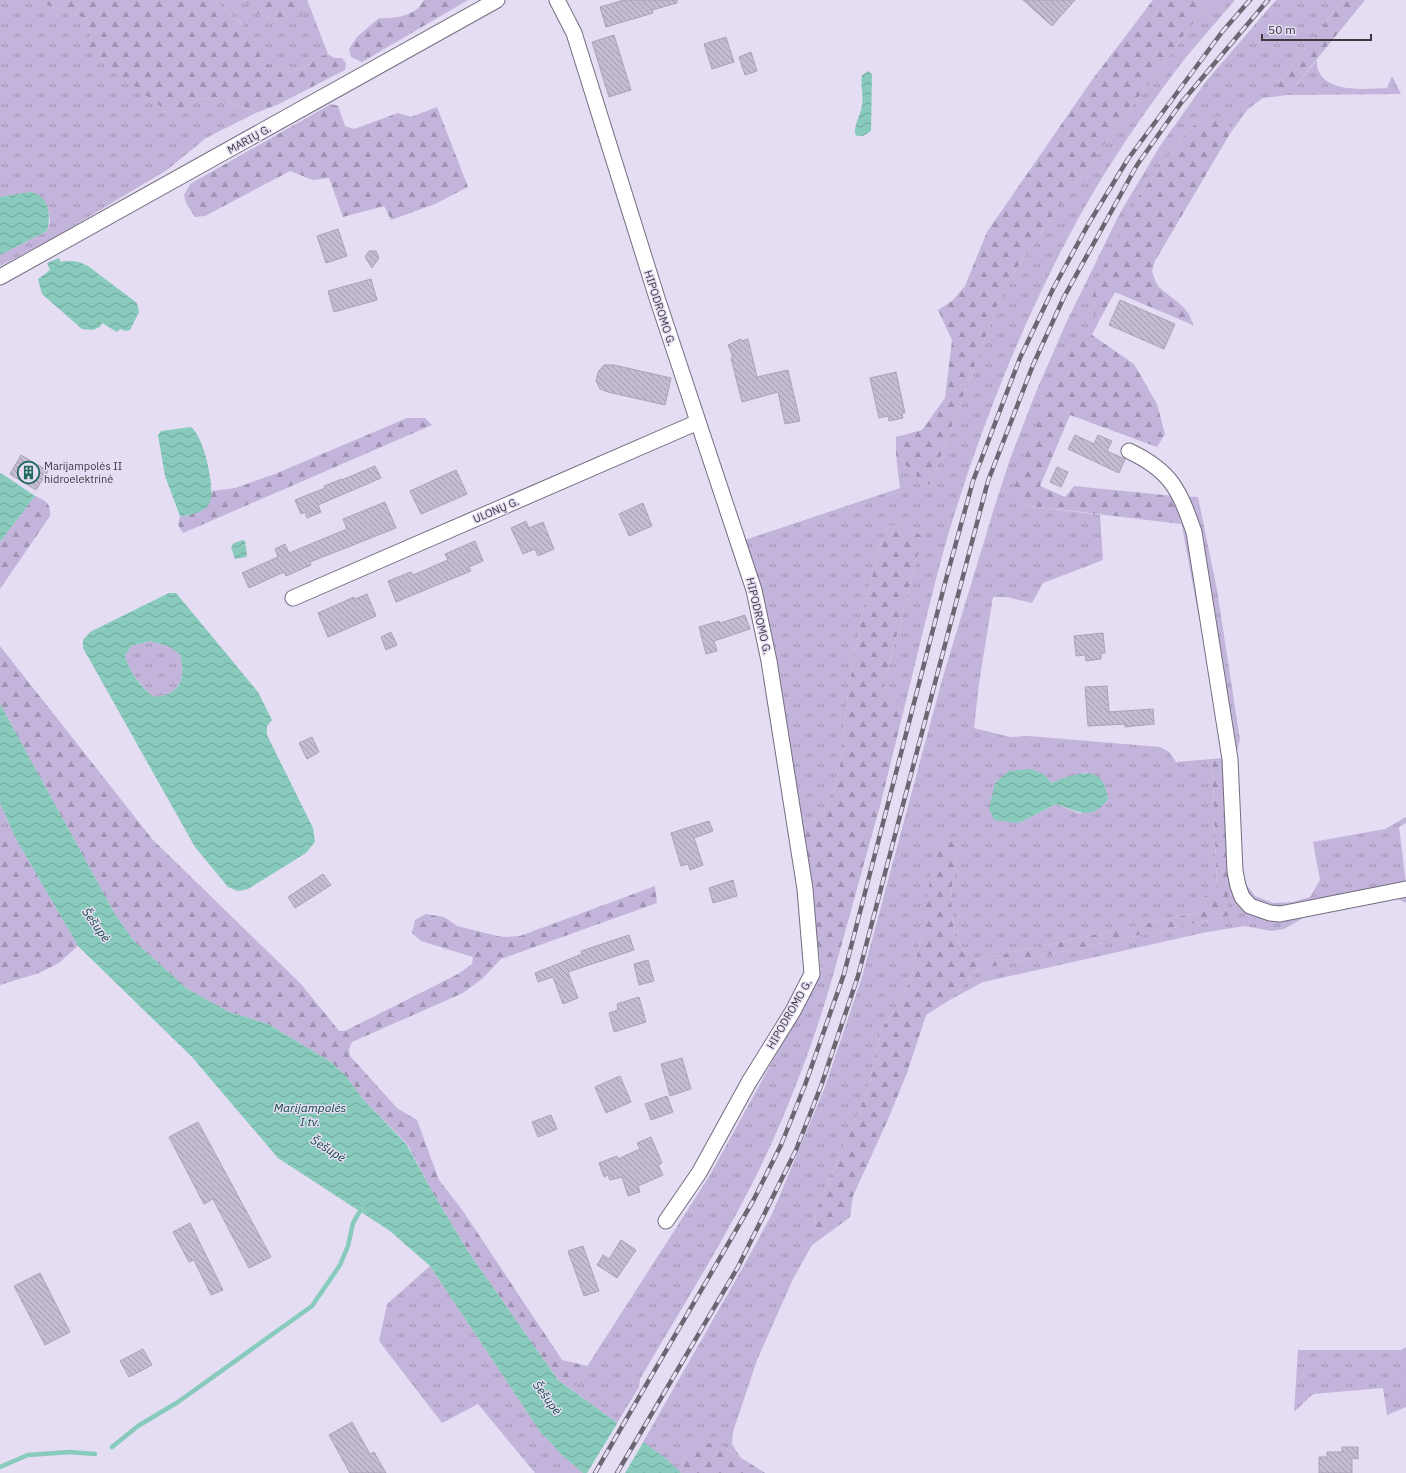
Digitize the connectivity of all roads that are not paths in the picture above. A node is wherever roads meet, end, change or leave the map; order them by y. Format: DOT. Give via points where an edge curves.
graph roads {
  1 [pos="497,0"];
  2 [pos="557,0"];
  3 [pos="0,277"];
  4 [pos="698,422"];
  5 [pos="1129,451"];
  6 [pos="293,598"];
  7 [pos="1406,890"];
  8 [pos="666,1221"];
  1 -- 3 [label="street, MARIŲ G."];
  2 -- 4 [label="street, HIPODROMO G." via="574,33 602,128"];
  4 -- 6 [label="street, ULONŲ G."];
  4 -- 8 [label="street, HIPODROMO G." via="754,590 770,661 805,889 812,974 698,1173"];
  5 -- 7 [label="street" via="1149,460 1169,478 1183,500 1194,532 1230,759 1235,870 1242,897 1250,906 1270,914 1280,914"];
}
